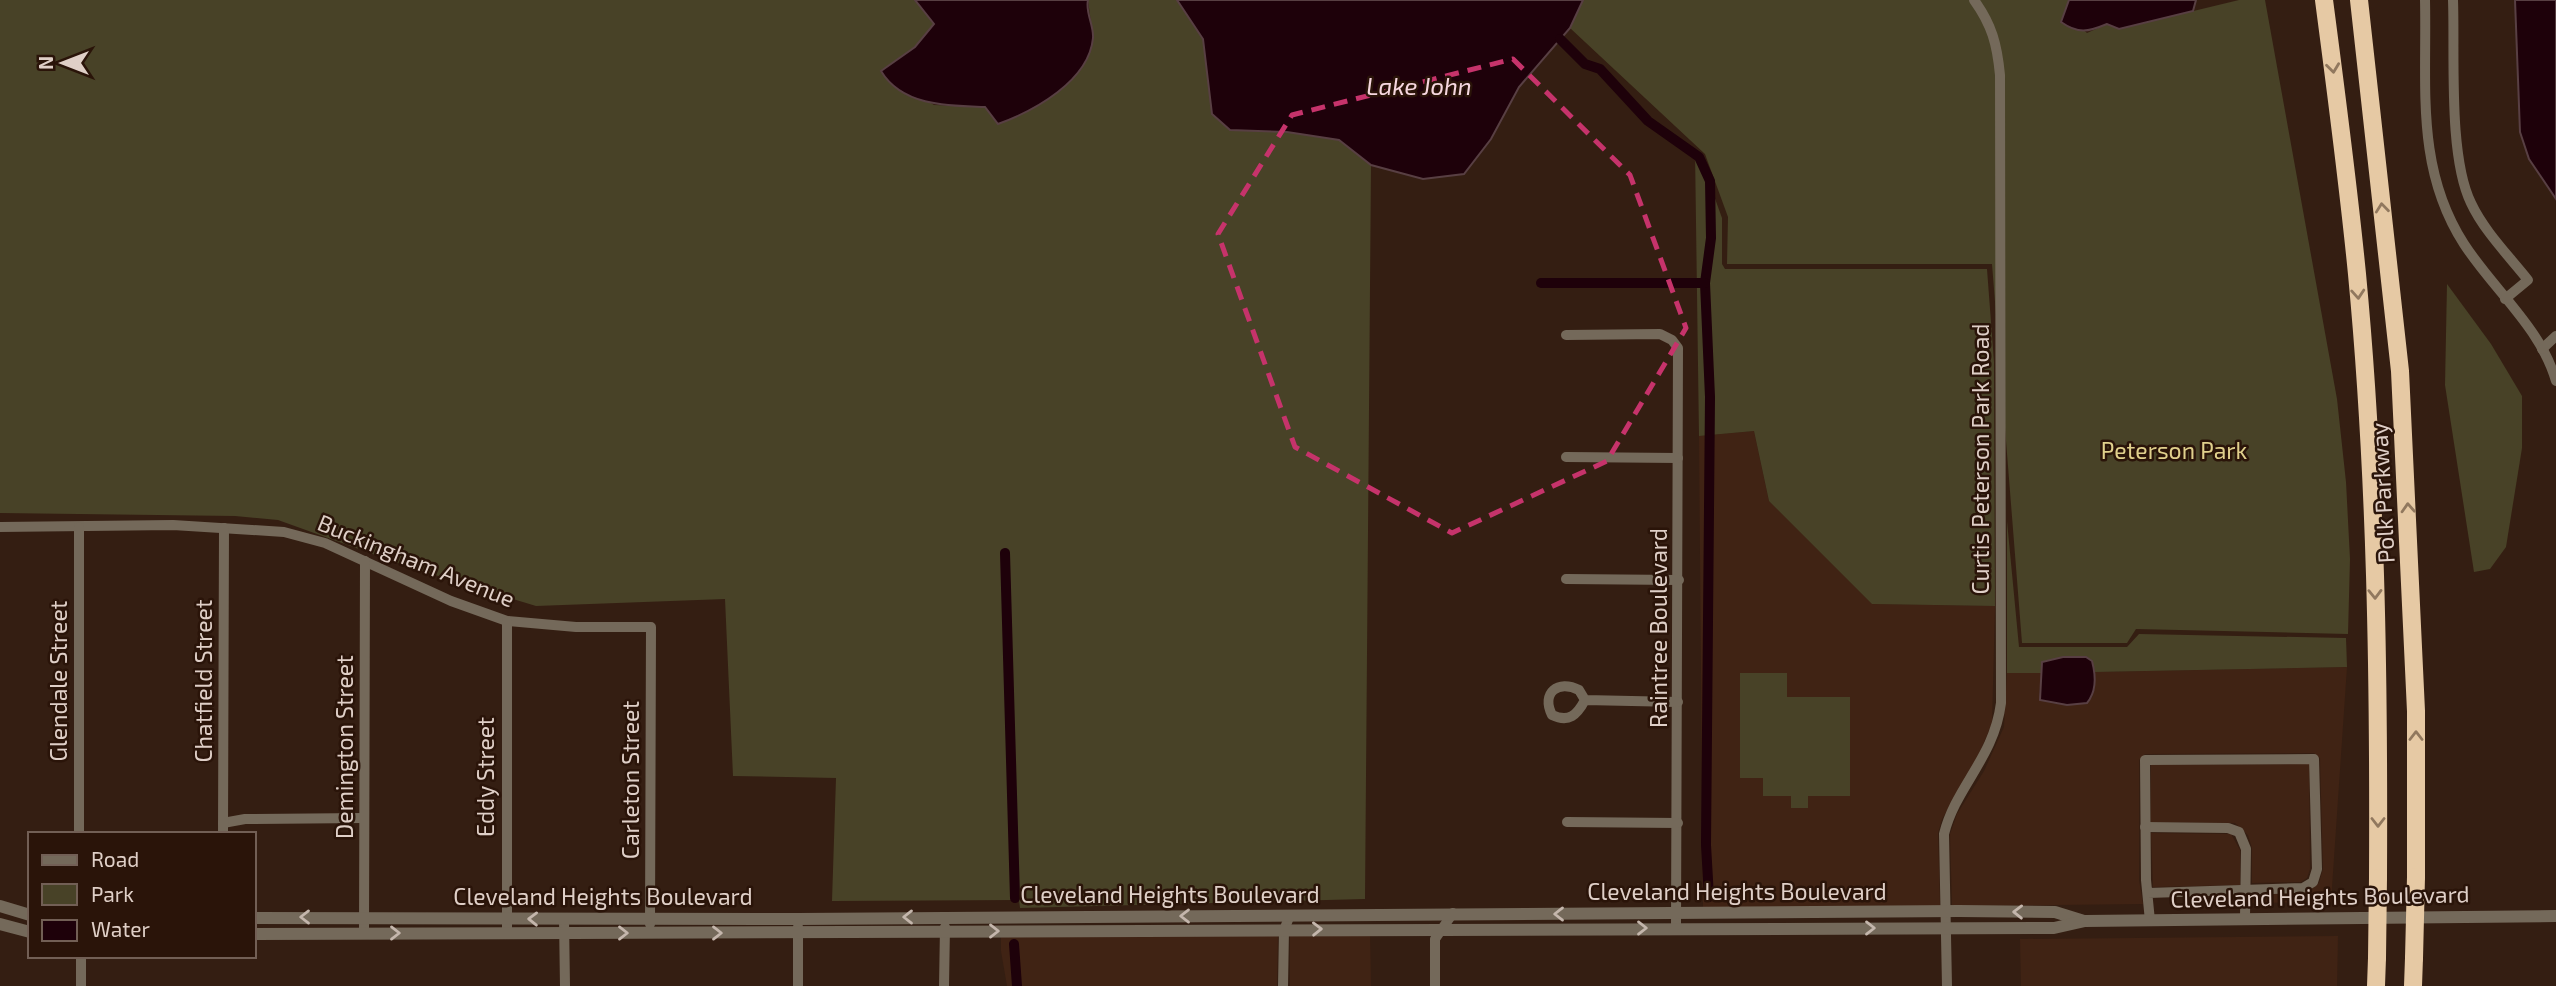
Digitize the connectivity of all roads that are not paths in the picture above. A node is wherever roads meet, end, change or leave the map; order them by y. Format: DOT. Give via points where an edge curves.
graph roads {
  1 [pos="1974,0"];
  2 [pos="2324,0"];
  3 [pos="2359,0"];
  4 [pos="2425,0"];
  5 [pos="2453,0"];
  6 [pos="2505,299"];
  7 [pos="1566,335"];
  8 [pos="2556,336"];
  9 [pos="2542,349"];
  10 [pos="2556,381"];
  11 [pos="1566,457"];
  12 [pos="1678,458"];
  13 [pos="0,527"];
  14 [pos="79,527"];
  15 [pos="224,527"];
  16 [pos="365,561"];
  17 [pos="1566,579"];
  18 [pos="1679,580"];
  19 [pos="507,621"];
  20 [pos="651,627"];
  21 [pos="1585,700"];
  22 [pos="1678,702"];
  23 [pos="364,818"];
  24 [pos="1567,822"];
  25 [pos="1678,822"];
  26 [pos="2145,827"];
  27 [pos="223,828"];
  28 [pos="79,832"];
  29 [pos="2246,889"];
  30 [pos="2148,893"];
  31 [pos="0,906"];
  32 [pos="1946,911"];
  33 [pos="1453,913"];
  34 [pos="28,914"];
  35 [pos="1676,914"];
  36 [pos="1290,915"];
  37 [pos="1102,916"];
  38 [pos="2556,916"];
  39 [pos="365,917"];
  40 [pos="945,917"];
  41 [pos="1027,917"];
  42 [pos="2245,917"];
  43 [pos="256,918"];
  44 [pos="506,918"];
  45 [pos="564,919"];
  46 [pos="650,919"];
  47 [pos="798,919"];
  48 [pos="2150,920"];
  49 [pos="2085,921"];
  50 [pos="0,924"];
  51 [pos="1442,928"];
  52 [pos="1676,928"];
  53 [pos="1946,928"];
  54 [pos="1284,930"];
  55 [pos="28,931"];
  56 [pos="1027,931"];
  57 [pos="1102,931"];
  58 [pos="944,932"];
  59 [pos="507,933"];
  60 [pos="564,933"];
  61 [pos="649,933"];
  62 [pos="798,933"];
  63 [pos="256,934"];
  64 [pos="364,934"];
  65 [pos="81,958"];
  66 [pos="2376,983"];
  67 [pos="81,986"];
  68 [pos="565,986"];
  69 [pos="798,986"];
  70 [pos="944,986"];
  71 [pos="1283,986"];
  72 [pos="1435,986"];
  73 [pos="1947,986"];
  74 [pos="2413,986"];
  1 -- 32 [label="street, Curtis Peterson Park Road" via="1990,23 2000,75 2001,703 1991,743 1944,834"];
  2 -- 66 [label="highway, Polk Parkway, one-way, bridge" via="2357,275 2368,423 2379,734"];
  74 -- 3 [label="highway, Polk Parkway, one-way, bridge" via="2416,711 2400,371"];
  4 -- 6 [label="street" via="2428,143 2434,183 2466,247"];
  5 -- 6 [label="street" via="2457,140 2463,184 2481,221 2528,281"];
  6 -- 9 [label="street"];
  7 -- 12 [label="street, Raintree Boulevard" via="1663,335 1678,348"];
  8 -- 9 [label="street"];
  9 -- 10 [label="street"];
  11 -- 12 [label="street"];
  12 -- 18 [label="street, Raintree Boulevard"];
  13 -- 14 [label="street, Buckingham Avenue"];
  14 -- 15 [label="street, Buckingham Avenue"];
  14 -- 28 [label="street, Glendale Street"];
  15 -- 16 [label="street, Buckingham Avenue" via="294,534"];
  15 -- 27 [label="street, Chatfield Street"];
  16 -- 19 [label="street, Buckingham Avenue"];
  16 -- 23 [label="street, Demington Street"];
  17 -- 18 [label="street"];
  18 -- 22 [label="street, Raintree Boulevard"];
  19 -- 20 [label="street, Buckingham Avenue"];
  19 -- 44 [label="street, Eddy Street"];
  20 -- 46 [label="street, Carleton Street"];
  21 -- 22 [label="street"];
  22 -- 25 [label="street, Raintree Boulevard"];
  23 -- 27 [label="street" via="245,819"];
  23 -- 39 [label="street, Demington Street"];
  24 -- 25 [label="street"];
  25 -- 35 [label="street, Raintree Boulevard"];
  26 -- 29 [label="street" via="2234,828 2246,849"];
  26 -- 29 [label="street" via="2145,760 2314,759 2313,881 2303,888"];
  26 -- 30 [label="street"];
  29 -- 30 [label="street"];
  29 -- 42 [label="street"];
  30 -- 48 [label="street"];
  31 -- 34 [label="street"];
  32 -- 35 [label="street, Cleveland Heights Boulevard"];
  49 -- 32 [label="street, Cleveland Heights Boulevard, one-way" via="2055,912"];
  32 -- 53 [label="street, Curtis Peterson Park Road"];
  35 -- 33 [label="street, Cleveland Heights Boulevard, one-way"];
  33 -- 36 [label="street, Cleveland Heights Boulevard"];
  33 -- 51 [label="street"];
  35 -- 52 [label="street, Raintree Boulevard"];
  36 -- 37 [label="street, Cleveland Heights Boulevard, one-way"];
  36 -- 54 [label="street"];
  37 -- 41 [label="street, Cleveland Heights Boulevard"];
  37 -- 57 [label="street"];
  38 -- 42 [label="street, Cleveland Heights Boulevard"];
  39 -- 43 [label="street, Cleveland Heights Boulevard, one-way"];
  39 -- 44 [label="street, Cleveland Heights Boulevard"];
  39 -- 64 [label="street, Demington Street"];
  40 -- 41 [label="street, Cleveland Heights Boulevard"];
  40 -- 47 [label="street, Cleveland Heights Boulevard, one-way"];
  40 -- 58 [label="street"];
  41 -- 56 [label="street"];
  42 -- 48 [label="street, Cleveland Heights Boulevard"];
  45 -- 44 [label="street, Cleveland Heights Boulevard, one-way"];
  44 -- 59 [label="street, Eddy Street"];
  45 -- 46 [label="street, Cleveland Heights Boulevard"];
  45 -- 60 [label="street"];
  46 -- 47 [label="street, Cleveland Heights Boulevard"];
  46 -- 61 [label="street, Carleton Street"];
  47 -- 62 [label="street"];
  48 -- 49 [label="street, Cleveland Heights Boulevard"];
  49 -- 53 [label="street, Cleveland Heights Boulevard" via="2054,928"];
  50 -- 55 [label="street"];
  51 -- 52 [label="street, Cleveland Heights Boulevard, one-way"];
  54 -- 51 [label="street, Cleveland Heights Boulevard, one-way"];
  51 -- 72 [label="street" via="1435,939"];
  52 -- 53 [label="street, Cleveland Heights Boulevard, one-way"];
  53 -- 73 [label="street, Curtis Peterson Park Road"];
  54 -- 57 [label="street, Cleveland Heights Boulevard"];
  54 -- 71 [label="street"];
  56 -- 57 [label="street, Cleveland Heights Boulevard"];
  58 -- 56 [label="street, Cleveland Heights Boulevard, one-way"];
  58 -- 62 [label="street, Cleveland Heights Boulevard"];
  58 -- 70 [label="street"];
  59 -- 60 [label="street, Cleveland Heights Boulevard"];
  64 -- 59 [label="street, Cleveland Heights Boulevard, one-way"];
  60 -- 61 [label="street, Cleveland Heights Boulevard, one-way"];
  60 -- 68 [label="street"];
  61 -- 62 [label="street, Cleveland Heights Boulevard, one-way"];
  62 -- 69 [label="street"];
  63 -- 64 [label="street, Cleveland Heights Boulevard"];
  65 -- 67 [label="street"];
}
